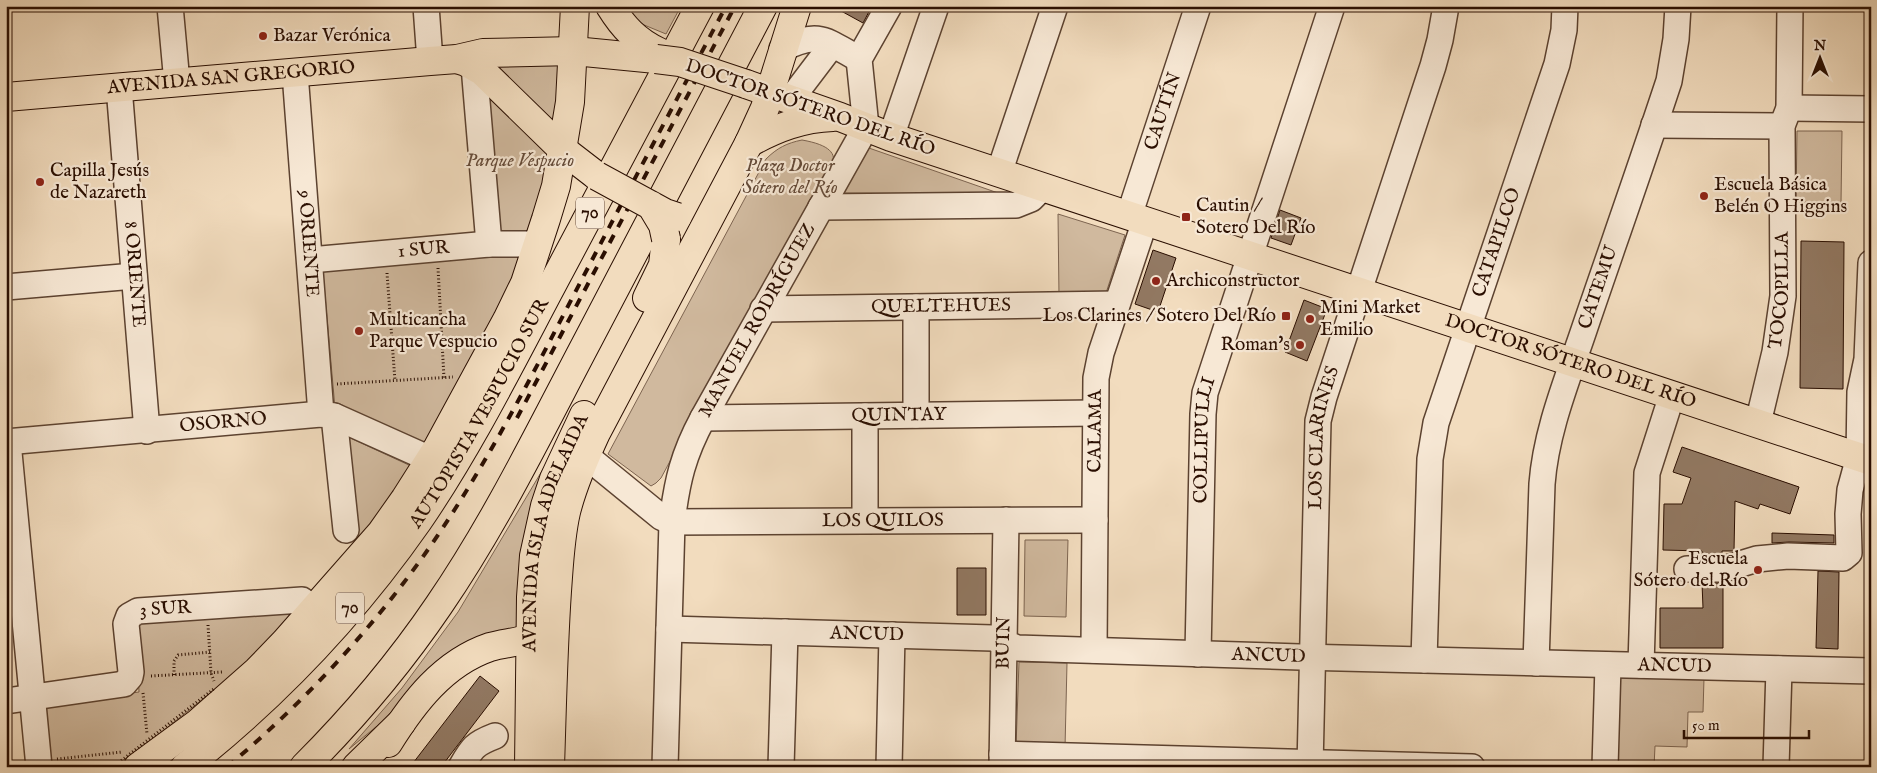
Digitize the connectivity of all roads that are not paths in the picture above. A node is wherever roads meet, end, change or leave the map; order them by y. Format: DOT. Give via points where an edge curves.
graph roads {
  1 [pos="170,6"];
  2 [pos="426,6"];
  3 [pos="575,6"];
  4 [pos="610,6"];
  5 [pos="700,6"];
  6 [pos="763,6"];
  7 [pos="797,6"];
  8 [pos="889,6"];
  9 [pos="936,6"];
  10 [pos="1055,6"];
  11 [pos="1198,6"];
  12 [pos="1332,6"];
  13 [pos="1446,6"];
  14 [pos="1565,6"];
  15 [pos="1678,6"];
  16 [pos="1790,6"];
  17 [pos="826,41"];
  18 [pos="782,49"];
  19 [pos="574,51"];
  20 [pos="665,58"];
  21 [pos="859,59"];
  22 [pos="430,61"];
  23 [pos="466,62"];
  24 [pos="296,73"];
  25 [pos="177,82"];
  26 [pos="119,87"];
  27 [pos="769,92"];
  28 [pos="6,97"];
  29 [pos="1871,109"];
  30 [pos="840,117"];
  31 [pos="1786,117"];
  32 [pos="1654,125"];
  33 [pos="866,127"];
  34 [pos="891,137"];
  35 [pos="749,142"];
  36 [pos="562,149"];
  37 [pos="999,173"];
  38 [pos="1043,187"];
  39 [pos="821,207"];
  40 [pos="712,214"];
  41 [pos="1137,218"];
  42 [pos="672,228"];
  43 [pos="489,244"];
  44 [pos="538,244"];
  45 [pos="1250,256"];
  46 [pos="310,260"];
  47 [pos="1871,263"];
  48 [pos="134,276"];
  49 [pos="6,287"];
  50 [pos="1359,292"];
  51 [pos="1117,304"];
  52 [pos="916,307"];
  53 [pos="764,309"];
  54 [pos="1468,328"];
  55 [pos="1869,341"];
  56 [pos="1573,362"];
  57 [pos="1672,395"];
  58 [pos="1095,413"];
  59 [pos="328,415"];
  60 [pos="916,415"];
  61 [pos="865,416"];
  62 [pos="702,418"];
  63 [pos="1758,423"];
  64 [pos="147,431"];
  65 [pos="7,442"];
  66 [pos="585,455"];
  67 [pos="430,459"];
  68 [pos="1865,459"];
  69 [pos="865,520"];
  70 [pos="1006,520"];
  71 [pos="1094,520"];
  72 [pos="672,522"];
  73 [pos="346,530"];
  74 [pos="1687,569"];
  75 [pos="302,600"];
  76 [pos="555,618"];
  77 [pos="669,629"];
  78 [pos="785,632"];
  79 [pos="892,635"];
  80 [pos="530,638"];
  81 [pos="1005,643"];
  82 [pos="1094,650"];
  83 [pos="1198,654"];
  84 [pos="1312,657"];
  85 [pos="1424,660"];
  86 [pos="1536,663"];
  87 [pos="1608,664"];
  88 [pos="1641,665"];
  89 [pos="1779,669"];
  90 [pos="1871,671"];
  91 [pos="33,697"];
  92 [pos="6,701"];
  93 [pos="401,723"];
  94 [pos="495,736"];
  95 [pos="1002,760"];
  96 [pos="39,764"];
  97 [pos="1310,765"];
  98 [pos="138,767"];
  99 [pos="185,767"];
  100 [pos="304,767"];
  101 [pos="356,767"];
  102 [pos="369,767"];
  103 [pos="461,767"];
  104 [pos="529,767"];
  105 [pos="550,767"];
  106 [pos="666,767"];
  107 [pos="781,767"];
  108 [pos="889,767"];
  109 [pos="1472,767"];
  110 [pos="1605,767"];
  111 [pos="1776,767"];
  1 -- 25 [label="street"];
  2 -- 22 [label="street"];
  3 -- 19 [label="main road"];
  4 -- 20 [label="main road" via="624,28"];
  5 -- 99 [label="main road, AUTOPISTA VESPUCIO SUR / 70" via="484,412 419,518 364,592 314,648 242,719"];
  6 -- 100 [label="main road" via="491,522 425,626 360,708"];
  7 -- 18 [label="main road"];
  8 -- 21 [label="street"];
  9 -- 34 [label="street"];
  10 -- 37 [label="street"];
  11 -- 41 [label="street, CAUTÍN"];
  12 -- 45 [label="street, COLLIPULLI"];
  13 -- 50 [label="street, LOS CLARINES" via="1433,66"];
  14 -- 54 [label="street, CATAPILCO" via="1557,64"];
  15 -- 32 [label="street, CATEMU" via="1673,62"];
  16 -- 31 [label="street, TOCOPILLA"];
  17 -- 18 [label="street" via="808,38"];
  17 -- 21 [label="street"];
  17 -- 27 [label="street"];
  18 -- 27 [label="main road"];
  19 -- 20 [label="main road, DOCTOR SÓTERO DEL RÍO"];
  19 -- 23 [label="main road, AVENIDA SAN GREGORIO" via="475,54"];
  19 -- 36 [label="main road"];
  20 -- 27 [label="main road, DOCTOR SÓTERO DEL RÍO, bridge"];
  21 -- 33 [label="street"];
  22 -- 23 [label="main road, AVENIDA SAN GREGORIO"];
  22 -- 24 [label="main road, AVENIDA SAN GREGORIO"];
  23 -- 36 [label="main road"];
  23 -- 43 [label="street"];
  24 -- 25 [label="main road, AVENIDA SAN GREGORIO"];
  24 -- 46 [label="street, 9 ORIENTE"];
  25 -- 26 [label="main road, AVENIDA SAN GREGORIO"];
  26 -- 28 [label="main road, AVENIDA SAN GREGORIO"];
  26 -- 48 [label="street, 8 ORIENTE"];
  27 -- 30 [label="main road, DOCTOR SÓTERO DEL RÍO"];
  27 -- 35 [label="main road"];
  29 -- 31 [label="street"];
  30 -- 33 [label="main road, DOCTOR SÓTERO DEL RÍO"];
  30 -- 35 [label="main road" via="794,123"];
  31 -- 32 [label="street"];
  31 -- 63 [label="street, TOCOPILLA" via="1783,296 1775,352"];
  32 -- 56 [label="street, CATEMU"];
  33 -- 34 [label="main road, DOCTOR SÓTERO DEL RÍO"];
  33 -- 39 [label="street, MANUEL RODRÍGUEZ"];
  34 -- 37 [label="main road, DOCTOR SÓTERO DEL RÍO"];
  35 -- 40 [label="main road"];
  36 -- 42 [label="main road, AVENIDA ISLA ADELAIDA, bridge" via="597,176 651,205 663,225"];
  36 -- 44 [label="main road" via="556,186"];
  37 -- 38 [label="main road, DOCTOR SÓTERO DEL RÍO"];
  38 -- 39 [label="street" via="1031,199 1016,205"];
  38 -- 41 [label="main road, DOCTOR SÓTERO DEL RÍO"];
  39 -- 53 [label="street, MANUEL RODRÍGUEZ"];
  40 -- 42 [label="main road"];
  40 -- 66 [label="main road"];
  41 -- 45 [label="main road, DOCTOR SÓTERO DEL RÍO"];
  41 -- 51 [label="street, CALAMA"];
  42 -- 80 [label="main road, AVENIDA ISLA ADELAIDA" via="660,272 554,479 534,556"];
  43 -- 44 [label="street, 1 SUR"];
  43 -- 46 [label="street, 1 SUR"];
  44 -- 67 [label="main road" via="525,283 507,320"];
  45 -- 50 [label="main road, DOCTOR SÓTERO DEL RÍO"];
  45 -- 83 [label="street, COLLIPULLI" via="1207,383 1203,404"];
  46 -- 59 [label="street, 9 ORIENTE" via="319,385"];
  47 -- 55 [label="street"];
  48 -- 49 [label="street"];
  48 -- 64 [label="street, 8 ORIENTE"];
  50 -- 54 [label="main road, DOCTOR SÓTERO DEL RÍO"];
  50 -- 84 [label="street, LOS CLARINES" via="1324,397 1318,427"];
  51 -- 52 [label="street, QUELTEHUES"];
  51 -- 58 [label="street, CALAMA" via="1098,367"];
  52 -- 53 [label="street, QUELTEHUES"];
  52 -- 60 [label="street"];
  53 -- 62 [label="street, MANUEL RODRÍGUEZ"];
  54 -- 56 [label="main road, DOCTOR SÓTERO DEL RÍO"];
  54 -- 85 [label="street, CATAPILCO" via="1439,411 1431,447"];
  55 -- 68 [label="street" via="1860,392"];
  56 -- 57 [label="main road, DOCTOR SÓTERO DEL RÍO"];
  56 -- 86 [label="street, CATEMU" via="1551,430 1543,470"];
  57 -- 63 [label="main road, DOCTOR SÓTERO DEL RÍO"];
  57 -- 88 [label="street" via="1648,473"];
  58 -- 60 [label="street, QUINTAY"];
  58 -- 71 [label="street, CALAMA"];
  59 -- 64 [label="street, OSORNO"];
  59 -- 67 [label="street, OSORNO"];
  59 -- 73 [label="street, 9 ORIENTE"];
  60 -- 61 [label="street, QUINTAY"];
  61 -- 62 [label="street, QUINTAY"];
  61 -- 69 [label="street"];
  62 -- 72 [label="street, MANUEL RODRÍGUEZ" via="682,464"];
  63 -- 68 [label="main road, DOCTOR SÓTERO DEL RÍO"];
  64 -- 65 [label="street, OSORNO"];
  65 -- 91 [label="street"];
  66 -- 72 [label="street" via="661,517"];
  66 -- 76 [label="main road" via="561,540"];
  67 -- 98 [label="main road" via="381,533 285,642 198,723"];
  68 -- 74 [label="street" via="1850,490 1849,552 1843,558 1788,556 1757,559 1724,569"];
  69 -- 70 [label="street, LOS QUILOS"];
  69 -- 72 [label="street, LOS QUILOS"];
  70 -- 71 [label="street, LOS QUILOS"];
  70 -- 81 [label="street, BUIN"];
  71 -- 82 [label="street, CALAMA"];
  72 -- 77 [label="street, MANUEL RODRÍGUEZ"];
  75 -- 91 [label="street, 3 SUR" via="138,611 126,624 131,672 124,684"];
  76 -- 80 [label="main road" via="544,632"];
  76 -- 105 [label="main road"];
  77 -- 78 [label="street, ANCUD"];
  77 -- 106 [label="street, MANUEL RODRÍGUEZ"];
  78 -- 79 [label="street, ANCUD"];
  78 -- 107 [label="street"];
  79 -- 81 [label="street, ANCUD" via="993,638"];
  79 -- 108 [label="street"];
  80 -- 93 [label="main road" via="488,648 454,664 432,683"];
  80 -- 104 [label="main road, AVENIDA ISLA ADELAIDA"];
  81 -- 82 [label="street, ANCUD" via="1017,648"];
  81 -- 95 [label="street, BUIN"];
  82 -- 83 [label="street, ANCUD"];
  83 -- 84 [label="street, ANCUD"];
  84 -- 85 [label="street, ANCUD"];
  84 -- 97 [label="street, LOS CLARINES"];
  85 -- 86 [label="street, ANCUD"];
  86 -- 87 [label="street, ANCUD"];
  87 -- 88 [label="street, ANCUD"];
  87 -- 110 [label="street"];
  88 -- 89 [label="street, ANCUD"];
  89 -- 90 [label="street, ANCUD"];
  89 -- 111 [label="street"];
  91 -- 92 [label="street, 3 SUR"];
  91 -- 96 [label="street"];
  93 -- 101 [label="main road"];
  93 -- 102 [label="main road"];
  94 -- 103 [label="street" via="478,742"];
  95 -- 97 [label="street"];
  97 -- 109 [label="street"];
}
